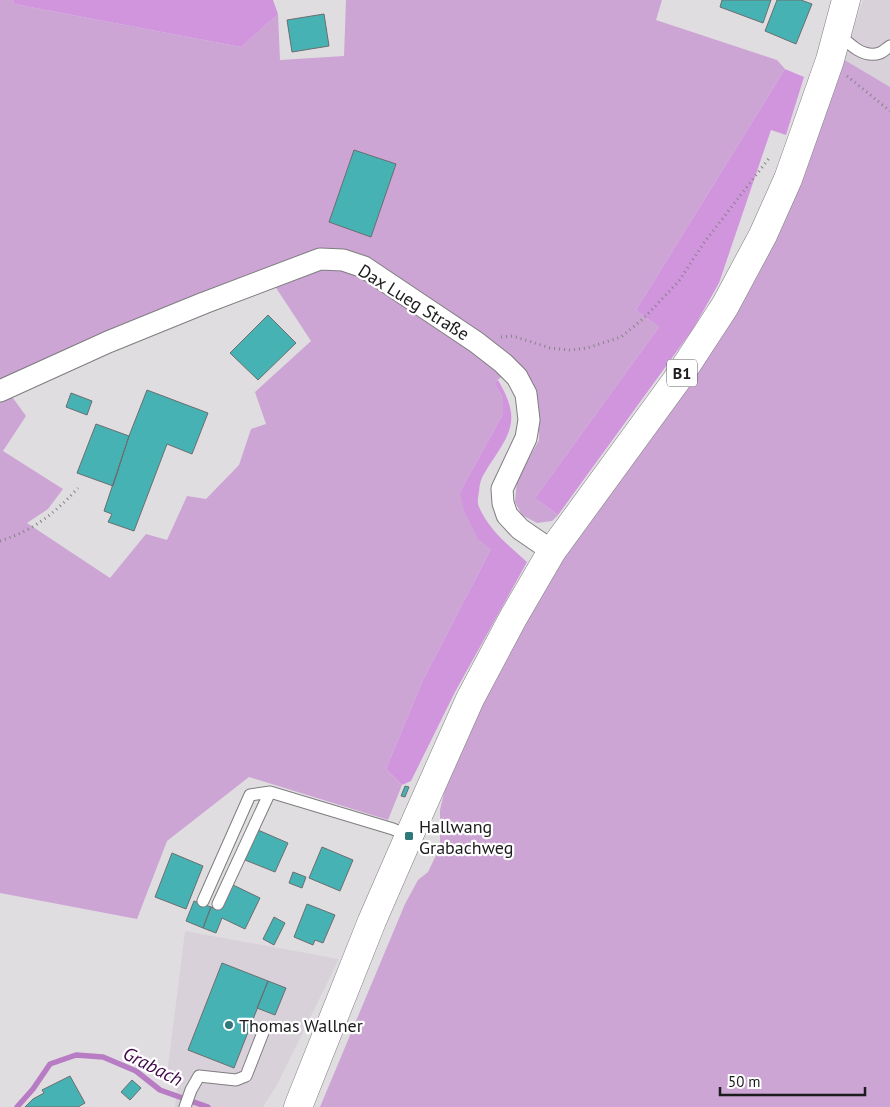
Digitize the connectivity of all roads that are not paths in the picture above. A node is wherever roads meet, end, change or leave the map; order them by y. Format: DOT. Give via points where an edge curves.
graph roads {
  1 [pos="846,0"];
  2 [pos="838,33"];
  3 [pos="890,46"];
  4 [pos="0,392"];
  5 [pos="552,551"];
  6 [pos="270,792"];
  7 [pos="409,836"];
  8 [pos="203,901"];
  9 [pos="218,904"];
  10 [pos="264,1030"];
  11 [pos="185,1107"];
  12 [pos="298,1107"];
  1 -- 2 [label="main road, B1"];
  2 -- 3 [label="lane" via="853,48 867,53 880,53"];
  2 -- 5 [label="main road, B1" via="788,179 726,306 676,381"];
  4 -- 5 [label="street, Dax Lueg Straße" via="204,302 320,259 343,260 364,267 476,342 517,377 526,394 529,420 526,438 502,489 503,502 507,515 520,529"];
  5 -- 7 [label="main road, B1" via="470,699"];
  6 -- 7 [label="lane"];
  6 -- 8 [label="lane" via="250,795"];
  6 -- 9 [label="lane"];
  7 -- 12 [label="main road, B1"];
  10 -- 11 [label="lane" via="246,1076 236,1080 199,1076"];
}
